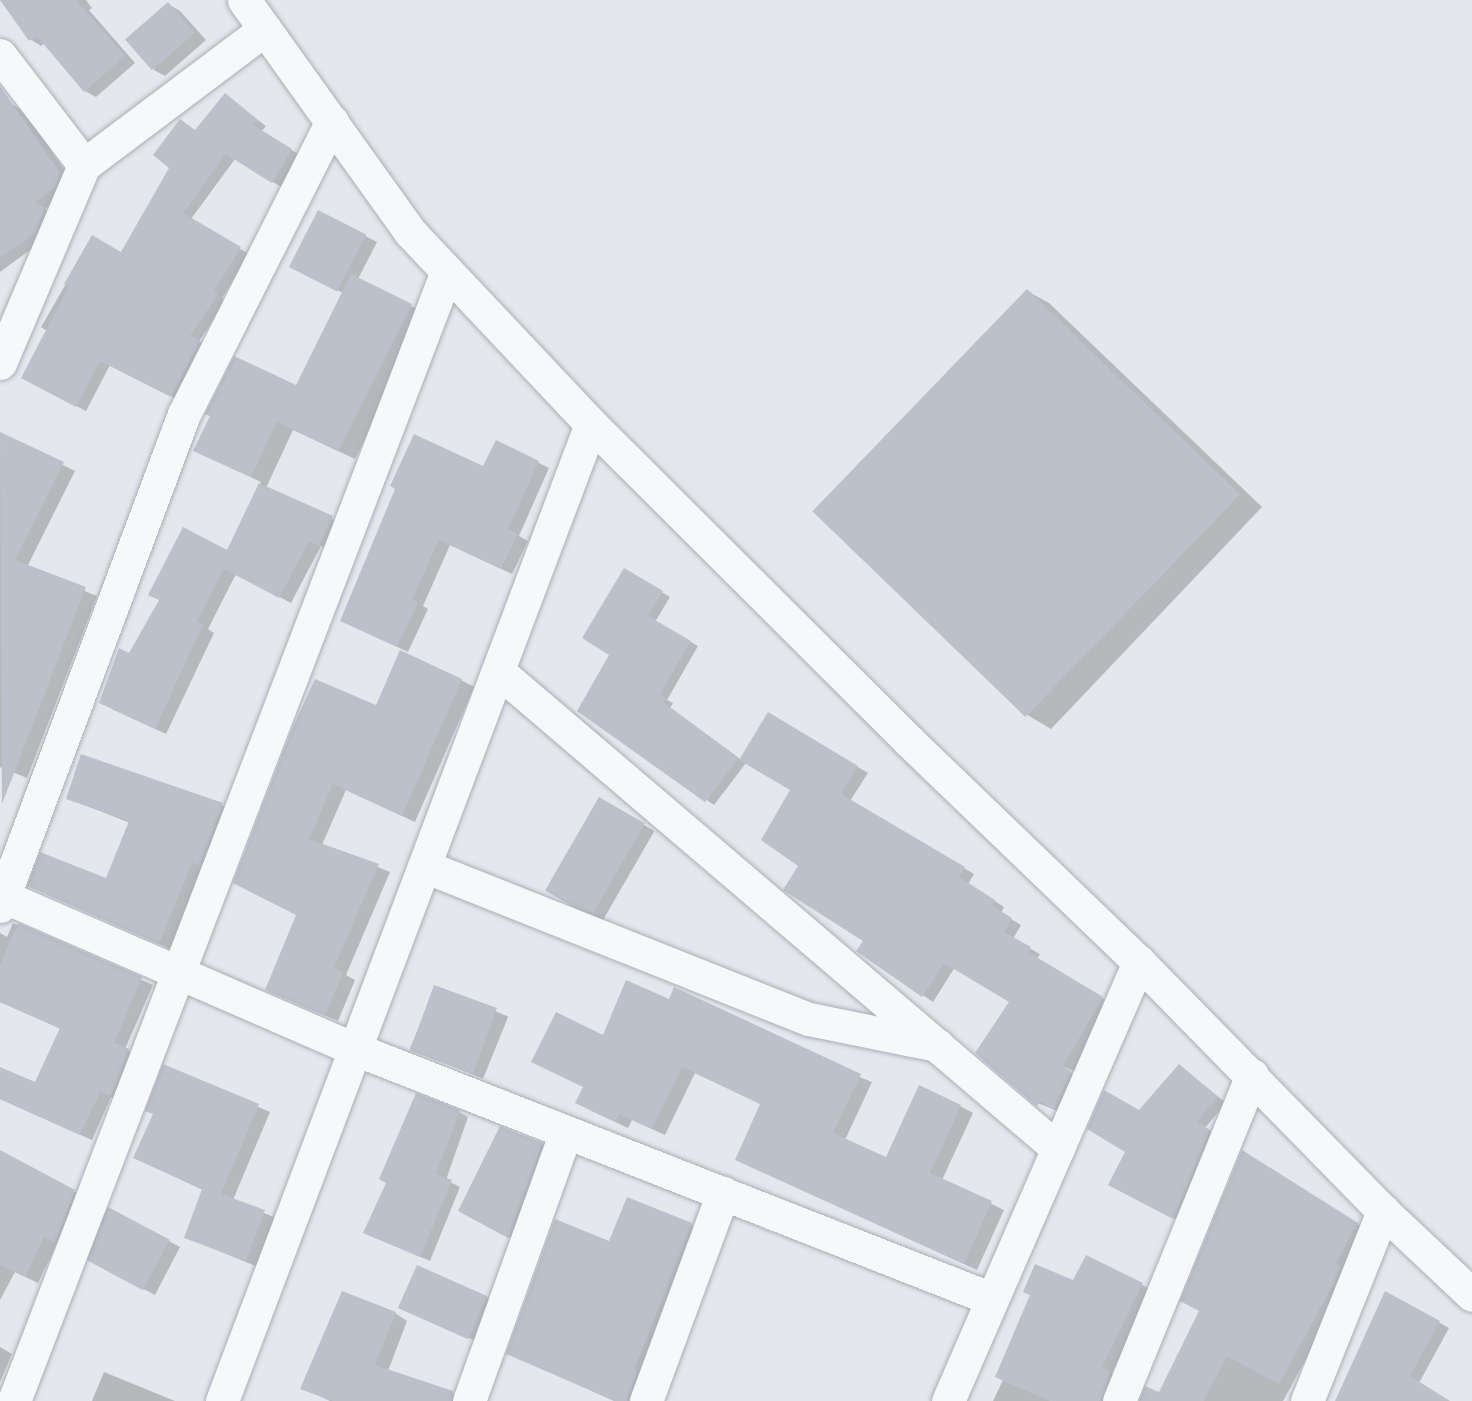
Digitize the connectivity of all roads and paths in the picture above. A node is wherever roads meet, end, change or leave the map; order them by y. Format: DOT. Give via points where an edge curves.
graph roads {
  1 [pos="244,0"];
  2 [pos="265,29"];
  3 [pos="0,55"];
  4 [pos="332,121"];
  5 [pos="84,165"];
  6 [pos="447,271"];
  7 [pos="1,354"];
  8 [pos="591,424"];
  9 [pos="498,671"];
  10 [pos="424,866"];
  11 [pos="1,899"];
  12 [pos="1139,962"];
  13 [pos="178,972"];
  14 [pos="940,1046"];
  15 [pos="355,1049"];
  16 [pos="1252,1075"];
  17 [pos="566,1132"];
  18 [pos="1058,1149"];
  19 [pos="723,1193"];
  20 [pos="1383,1211"];
  21 [pos="1472,1295"];
  22 [pos="992,1299"];
  23 [pos="14,1401"];
  24 [pos="222,1401"];
  25 [pos="469,1401"];
  26 [pos="646,1401"];
  27 [pos="948,1401"];
  28 [pos="1119,1401"];
  29 [pos="1307,1401"];
  1 -- 2 [label="street"];
  2 -- 4 [label="street"];
  2 -- 5 [label="street"];
  3 -- 5 [label="street"];
  4 -- 6 [label="street" via="410,232"];
  4 -- 11 [label="street" via="184,414"];
  5 -- 7 [label="street"];
  6 -- 8 [label="street"];
  6 -- 13 [label="street"];
  8 -- 9 [label="street"];
  8 -- 12 [label="street" via="909,741"];
  9 -- 10 [label="street"];
  9 -- 14 [label="street"];
  10 -- 14 [label="street" via="809,1019"];
  10 -- 15 [label="street"];
  11 -- 13 [label="street"];
  12 -- 16 [label="street"];
  12 -- 18 [label="street"];
  13 -- 15 [label="street"];
  13 -- 23 [label="street"];
  14 -- 18 [label="street"];
  15 -- 17 [label="street"];
  15 -- 24 [label="street"];
  16 -- 20 [label="street"];
  16 -- 28 [label="street"];
  17 -- 19 [label="street"];
  17 -- 25 [label="street"];
  18 -- 22 [label="street"];
  19 -- 22 [label="street"];
  19 -- 26 [label="street"];
  20 -- 21 [label="street"];
  20 -- 29 [label="street"];
  22 -- 27 [label="street"];
}
